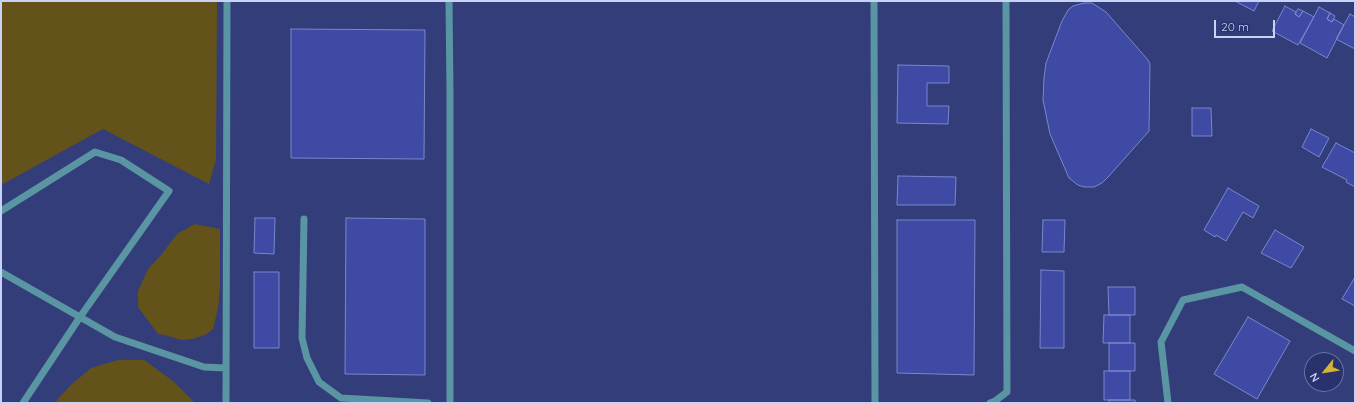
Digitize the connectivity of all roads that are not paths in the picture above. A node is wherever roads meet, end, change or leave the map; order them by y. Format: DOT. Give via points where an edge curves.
graph roads {
  1 [pos="227,1"];
  2 [pos="448,1"];
  3 [pos="874,1"];
  4 [pos="1006,1"];
  5 [pos="1,211"];
  6 [pos="304,219"];
  7 [pos="1,272"];
  8 [pos="80,317"];
  9 [pos="1355,352"];
  10 [pos="226,368"];
  11 [pos="23,403"];
  12 [pos="226,403"];
  13 [pos="428,403"];
  14 [pos="450,403"];
  15 [pos="875,403"];
  16 [pos="990,403"];
  17 [pos="1168,403"];
  1 -- 10 [label="street"];
  2 -- 14 [label="street"];
  3 -- 15 [label="street"];
  4 -- 16 [label="street" via="1007,392"];
  5 -- 8 [label="street" via="95,152 120,160 169,192"];
  6 -- 13 [label="street" via="302,338 307,358 320,382 341,398"];
  7 -- 8 [label="street"];
  8 -- 10 [label="street" via="115,337 204,367"];
  8 -- 11 [label="street"];
  9 -- 17 [label="street" via="1242,287 1183,300 1161,342"];
  10 -- 12 [label="street"];
}
